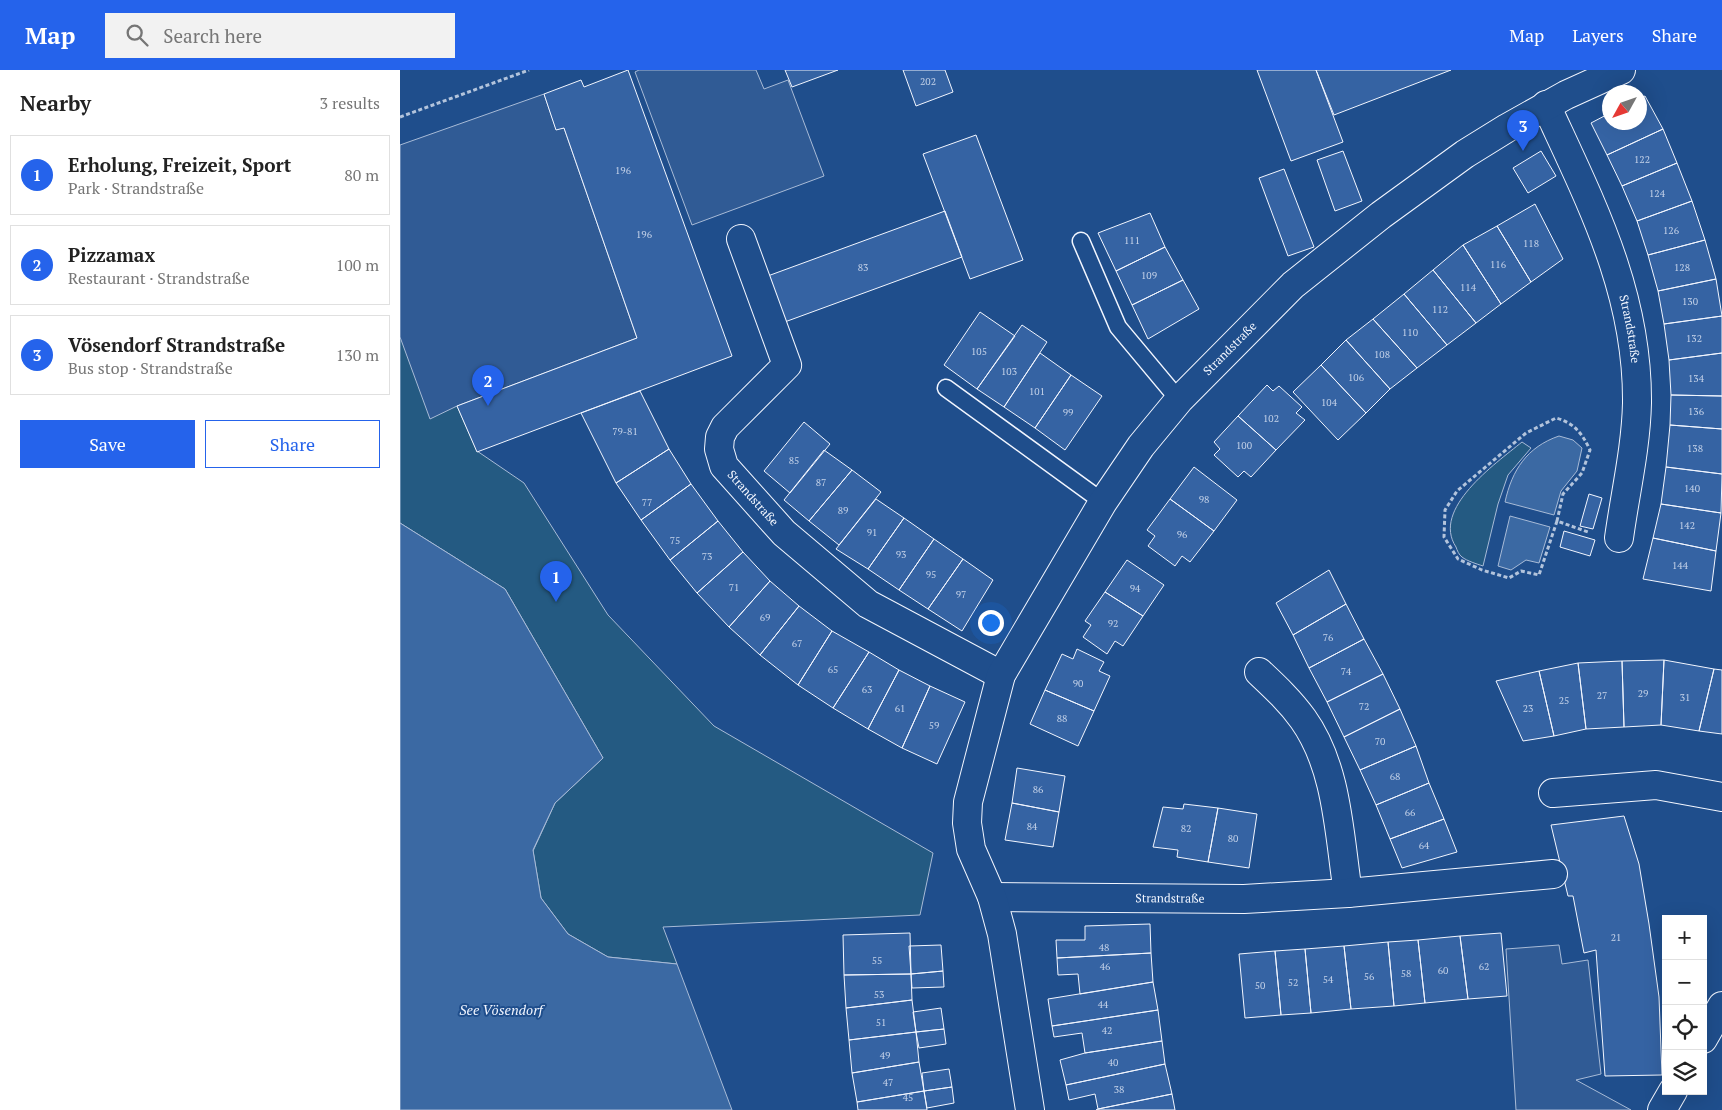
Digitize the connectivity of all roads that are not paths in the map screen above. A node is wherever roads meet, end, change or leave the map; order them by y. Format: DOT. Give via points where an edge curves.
graph roads {
  1 [pos="1621,70"];
  2 [pos="1546,105"];
  3 [pos="741,239"];
  4 [pos="1081,241"];
  5 [pos="946,388"];
  6 [pos="1179,400"];
  7 [pos="1103,502"];
  8 [pos="1618,538"];
  9 [pos="1258,672"];
  10 [pos="1001,675"];
  11 [pos="1553,792"];
  12 [pos="1722,797"];
  13 [pos="1553,874"];
  14 [pos="1348,892"];
  15 [pos="992,897"];
  16 [pos="1722,1006"];
  17 [pos="1707,1032"];
  18 [pos="1671,1095"];
  19 [pos="1030,1110"];
  20 [pos="1662,1110"];
  1 -- 2 [label="street, Strandstraße"];
  2 -- 6 [label="street, Strandstraße" via="1465,154 1293,284"];
  2 -- 8 [label="street, Strandstraße" via="1615,261 1632,338 1637,403"];
  3 -- 10 [label="street, Strandstraße" via="787,365 725,426 719,449 724,466 784,534 868,604"];
  4 -- 6 [label="lane" via="1118,327"];
  5 -- 7 [label="lane"];
  6 -- 7 [label="street, Strandstraße" via="1141,446"];
  7 -- 10 [label="street, Strandstraße"];
  9 -- 14 [label="street" via="1287,698 1318,744 1331,782"];
  10 -- 15 [label="street, Strandstraße" via="968,802 967,823 971,849"];
  11 -- 12 [label="street" via="1656,785"];
  13 -- 14 [label="street, Strandstraße"];
  14 -- 15 [label="street, Strandstraße" via="1244,899"];
  15 -- 19 [label="street, Strandstraße" via="1002,934"];
  16 -- 17 [label="street"];
  18 -- 20 [label="street"];
}
